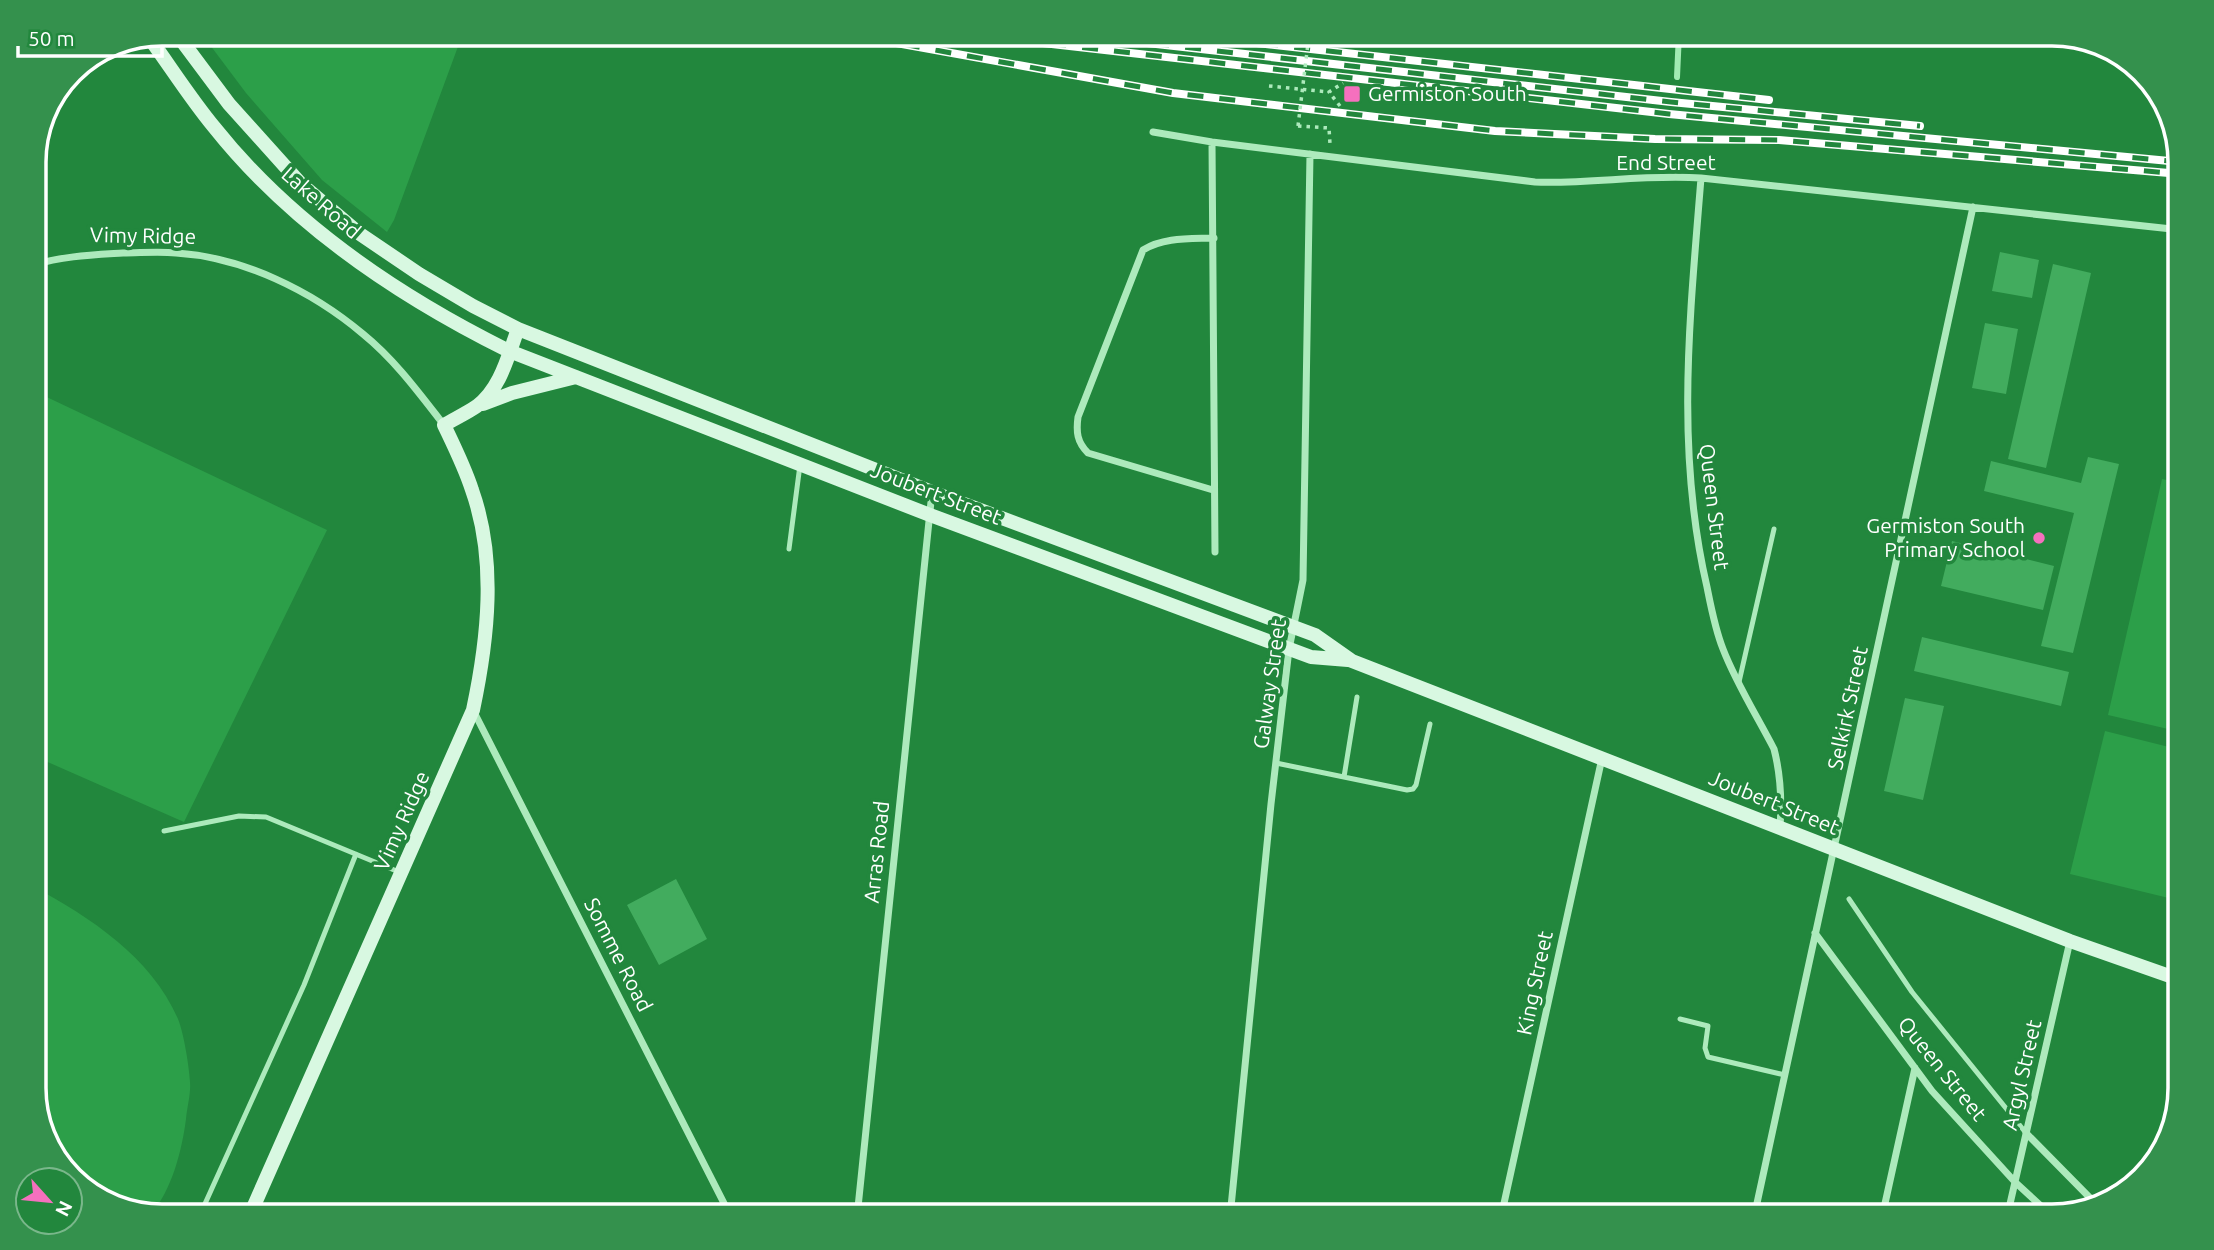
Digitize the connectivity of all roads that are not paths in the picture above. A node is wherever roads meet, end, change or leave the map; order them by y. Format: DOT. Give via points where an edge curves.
graph roads {
  1 [pos="156,46"];
  2 [pos="186,46"];
  3 [pos="1153,132"];
  4 [pos="1212,142"];
  5 [pos="1310,154"];
  6 [pos="1702,177"];
  7 [pos="1973,207"];
  8 [pos="2168,229"];
  9 [pos="1214,238"];
  10 [pos="46,262"];
  11 [pos="518,329"];
  12 [pos="509,351"];
  13 [pos="576,377"];
  14 [pos="477,407"];
  15 [pos="444,425"];
  16 [pos="800,465"];
  17 [pos="1213,490"];
  18 [pos="932,492"];
  19 [pos="930,515"];
  20 [pos="1774,529"];
  21 [pos="789,549"];
  22 [pos="1215,552"];
  23 [pos="1294,628"];
  24 [pos="1289,649"];
  25 [pos="1352,661"];
  26 [pos="1739,682"];
  27 [pos="1357,697"];
  28 [pos="473,710"];
  29 [pos="1430,724"];
  30 [pos="1602,757"];
  31 [pos="1276,762"];
  32 [pos="1344,777"];
  33 [pos="1780,827"];
  34 [pos="164,831"];
  35 [pos="1835,850"];
  36 [pos="356,854"];
  37 [pos="402,873"];
  38 [pos="1849,899"];
  39 [pos="1815,933"];
  40 [pos="2070,941"];
  41 [pos="2168,976"];
  42 [pos="1680,1019"];
  43 [pos="1915,1068"];
  44 [pos="1785,1075"];
  45 [pos="2026,1133"];
  46 [pos="2015,1182"];
  47 [pos="2091,1198"];
  48 [pos="205,1204"];
  49 [pos="255,1204"];
  50 [pos="724,1204"];
  51 [pos="858,1204"];
  52 [pos="1231,1204"];
  53 [pos="1505,1204"];
  54 [pos="1757,1204"];
  55 [pos="1885,1204"];
  56 [pos="2010,1204"];
  57 [pos="2039,1204"];
  1 -- 12 [label="main road, Lake Road" via="214,128 291,208 382,280"];
  2 -- 11 [label="main road, Lake Road" via="269,151 336,215 419,274"];
  3 -- 4 [label="street, End Street"];
  4 -- 5 [label="street, End Street"];
  4 -- 9 [label="street"];
  5 -- 6 [label="street, End Street" via="1535,182"];
  5 -- 23 [label="street, Galway Street" via="1303,580"];
  6 -- 7 [label="street, End Street"];
  6 -- 26 [label="street, Queen Street" via="1687,350 1688,458 1701,563 1723,649"];
  7 -- 8 [label="street, End Street"];
  7 -- 35 [label="street, Selkirk Street"];
  9 -- 17 [label="street"];
  9 -- 17 [label="street" via="1162,242 1143,250 1077,417 1076,434 1088,453"];
  10 -- 15 [label="street, Vimy Ridge" via="176,253 234,263 298,291 363,334 416,388"];
  11 -- 12 [label="main road"];
  11 -- 18 [label="main road, Joubert Street"];
  12 -- 13 [label="main road, Joubert Street"];
  12 -- 14 [label="main road" via="499,380"];
  13 -- 14 [label="main road"];
  13 -- 16 [label="main road, Joubert Street"];
  14 -- 15 [label="main road"];
  15 -- 28 [label="main road, Vimy Ridge" via="473,492 487,567 487,618"];
  16 -- 19 [label="main road, Joubert Street"];
  16 -- 21 [label="lane"];
  17 -- 22 [label="street"];
  18 -- 19 [label="street, Arras Road"];
  18 -- 23 [label="main road, Joubert Street"];
  19 -- 24 [label="main road, Joubert Street"];
  19 -- 51 [label="street, Arras Road"];
  20 -- 26 [label="lane"];
  23 -- 24 [label="street, Galway Street"];
  23 -- 25 [label="main road, Joubert Street" via="1315,635"];
  24 -- 25 [label="main road, Joubert Street" via="1311,657"];
  24 -- 31 [label="street, Galway Street"];
  25 -- 30 [label="main road, Joubert Street"];
  26 -- 33 [label="street, Queen Street" via="1774,749 1782,785"];
  27 -- 32 [label="lane"];
  28 -- 37 [label="main road, Vimy Ridge"];
  28 -- 50 [label="street, Somme Road"];
  29 -- 32 [label="lane" via="1413,789"];
  30 -- 33 [label="main road, Joubert Street"];
  30 -- 53 [label="street, King Street"];
  31 -- 32 [label="lane"];
  31 -- 52 [label="street, Galway Street"];
  33 -- 35 [label="main road, Joubert Street"];
  34 -- 36 [label="lane" via="252,815"];
  35 -- 39 [label="street, Selkirk Street"];
  35 -- 40 [label="main road, Joubert Street"];
  36 -- 37 [label="lane"];
  36 -- 48 [label="lane" via="304,985"];
  37 -- 49 [label="main road, Vimy Ridge"];
  38 -- 45 [label="lane" via="1912,992"];
  39 -- 43 [label="street, Queen Street"];
  39 -- 44 [label="street, Selkirk Street"];
  40 -- 41 [label="main road, Joubert Street"];
  40 -- 45 [label="street, Argyl Street"];
  42 -- 44 [label="lane" via="1708,1026 1708,1057"];
  43 -- 46 [label="street, Queen Street"];
  43 -- 55 [label="street"];
  44 -- 54 [label="street, Selkirk Street"];
  45 -- 46 [label="street, Argyl Street"];
  45 -- 47 [label="street"];
  46 -- 56 [label="street, Argyl Street"];
  46 -- 57 [label="street, Queen Street"];
}
